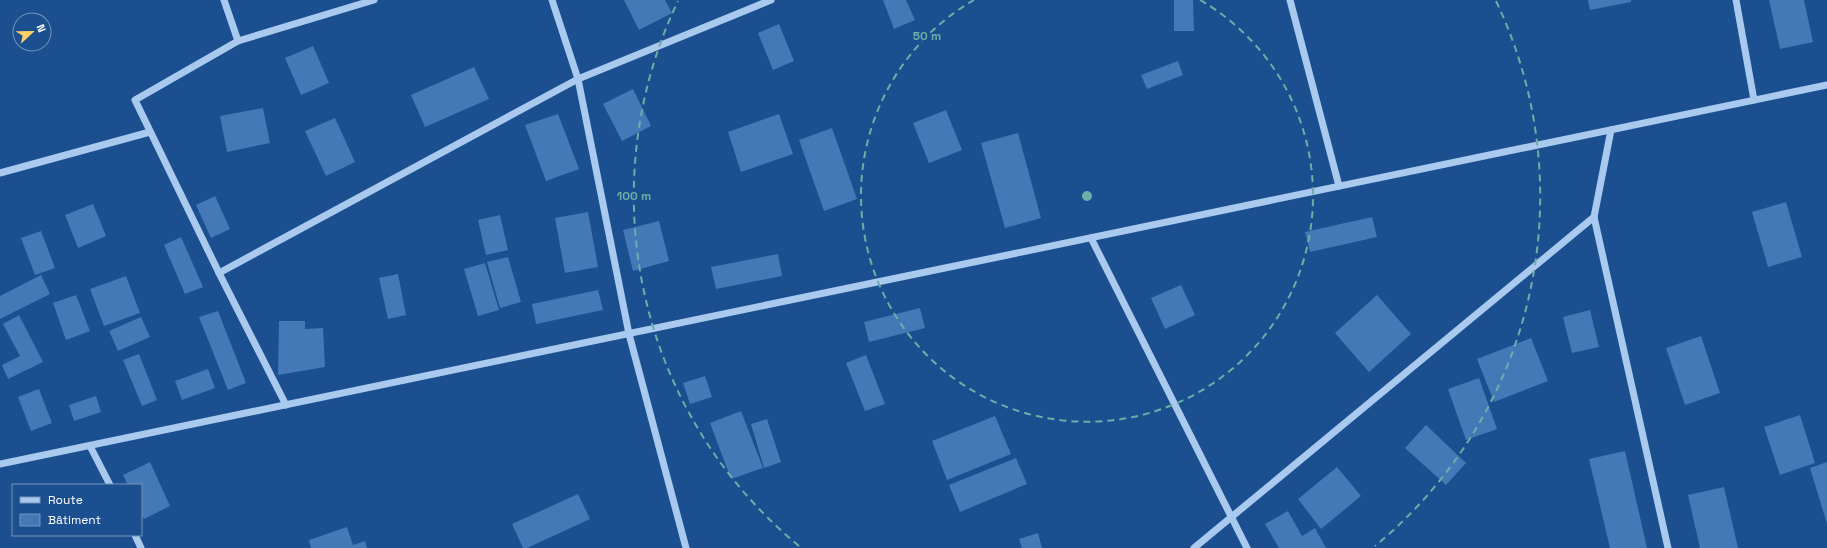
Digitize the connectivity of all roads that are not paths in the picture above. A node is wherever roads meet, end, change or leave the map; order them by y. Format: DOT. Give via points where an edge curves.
graph roads {
  1 [pos="224,0"];
  2 [pos="374,0"];
  3 [pos="552,0"];
  4 [pos="771,0"];
  5 [pos="1290,0"];
  6 [pos="1736,0"];
  7 [pos="238,41"];
  8 [pos="578,79"];
  9 [pos="1827,85"];
  10 [pos="1754,100"];
  11 [pos="1611,130"];
  12 [pos="150,132"];
  13 [pos="0,173"];
  14 [pos="1339,186"];
  15 [pos="1594,217"];
  16 [pos="1091,238"];
  17 [pos="219,273"];
  18 [pos="629,334"];
  19 [pos="286,405"];
  20 [pos="90,446"];
  21 [pos="0,464"];
  22 [pos="109,484"];
  23 [pos="1230,518"];
  24 [pos="136,536"];
  25 [pos="142,548"];
  26 [pos="686,548"];
  27 [pos="1194,548"];
  28 [pos="1247,548"];
  29 [pos="1668,548"];
  1 -- 7 [label="street"];
  2 -- 7 [label="street"];
  3 -- 8 [label="street"];
  4 -- 8 [label="street"];
  5 -- 14 [label="street"];
  6 -- 10 [label="street"];
  7 -- 12 [label="street" via="135,100"];
  8 -- 17 [label="street"];
  8 -- 18 [label="street"];
  9 -- 10 [label="street"];
  10 -- 11 [label="street"];
  11 -- 14 [label="street"];
  11 -- 15 [label="street"];
  12 -- 13 [label="street"];
  12 -- 17 [label="street"];
  14 -- 16 [label="street"];
  15 -- 23 [label="street"];
  15 -- 29 [label="street"];
  16 -- 18 [label="street"];
  16 -- 23 [label="street"];
  17 -- 19 [label="street"];
  18 -- 19 [label="street"];
  18 -- 26 [label="street"];
  19 -- 20 [label="street"];
  20 -- 21 [label="street"];
  20 -- 22 [label="street"];
  23 -- 27 [label="street"];
  23 -- 28 [label="street"];
  24 -- 25 [label="street"];
}
